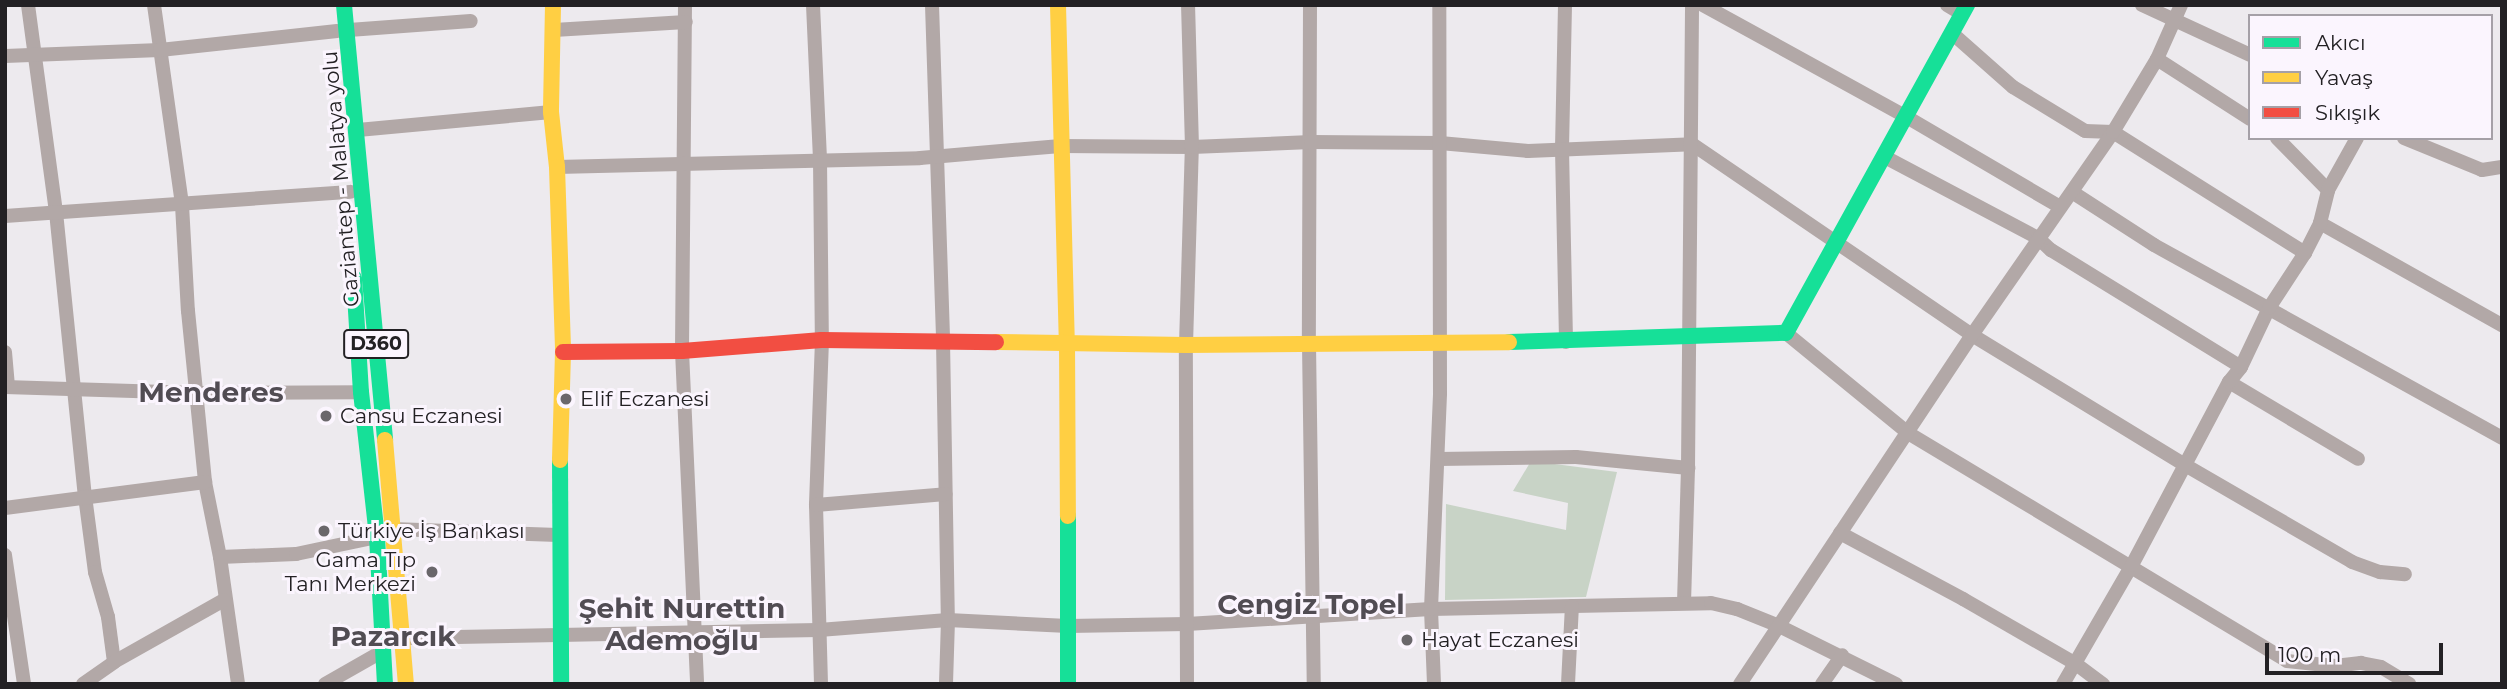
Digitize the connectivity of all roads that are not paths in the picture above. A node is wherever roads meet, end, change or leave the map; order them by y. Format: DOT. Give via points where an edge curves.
graph roads {
  1 [pos="28,5"];
  2 [pos="154,5"];
  3 [pos="331,5"];
  4 [pos="344,5"];
  5 [pos="553,5"];
  6 [pos="685,5"];
  7 [pos="813,5"];
  8 [pos="932,5"];
  9 [pos="1058,5"];
  10 [pos="1188,5"];
  11 [pos="1310,5"];
  12 [pos="1439,5"];
  13 [pos="1565,5"];
  14 [pos="1692,5"];
  15 [pos="1703,5"];
  16 [pos="1947,5"];
  17 [pos="2142,5"];
  18 [pos="2181,5"];
  19 [pos="1965,10"];
  20 [pos="471,21"];
  21 [pos="686,22"];
  22 [pos="2175,23"];
  23 [pos="554,30"];
  24 [pos="343,31"];
  25 [pos="1953,34"];
  26 [pos="160,50"];
  27 [pos="2248,54"];
  28 [pos="34,55"];
  29 [pos="5,56"];
  30 [pos="2157,60"];
  31 [pos="551,112"];
  32 [pos="1905,116"];
  33 [pos="2248,118"];
  34 [pos="358,130"];
  35 [pos="2113,132"];
  36 [pos="2279,140"];
  37 [pos="2356,140"];
  38 [pos="2409,140"];
  39 [pos="1311,142"];
  40 [pos="1440,143"];
  41 [pos="1692,144"];
  42 [pos="1060,146"];
  43 [pos="1192,147"];
  44 [pos="1562,149"];
  45 [pos="936,156"];
  46 [pos="1883,156"];
  47 [pos="820,160"];
  48 [pos="686,166"];
  49 [pos="557,167"];
  50 [pos="2502,167"];
  51 [pos="2328,190"];
  52 [pos="349,192"];
  53 [pos="2072,192"];
  54 [pos="182,205"];
  55 [pos="2060,207"];
  56 [pos="55,212"];
  57 [pos="5,216"];
  58 [pos="2320,223"];
  59 [pos="2038,238"];
  60 [pos="1838,243"];
  61 [pos="2305,253"];
  62 [pos="2269,308"];
  63 [pos="2502,326"];
  64 [pos="1786,333"];
  65 [pos="1690,335"];
  66 [pos="1972,335"];
  67 [pos="822,340"];
  68 [pos="943,341"];
  69 [pos="1067,342"];
  70 [pos="1440,342"];
  71 [pos="1566,342"];
  72 [pos="1309,344"];
  73 [pos="1186,345"];
  74 [pos="682,351"];
  75 [pos="5,352"];
  76 [pos="563,352"];
  77 [pos="2241,367"];
  78 [pos="2230,382"];
  79 [pos="7,387"];
  80 [pos="75,390"];
  81 [pos="361,392"];
  82 [pos="197,393"];
  83 [pos="1908,433"];
  84 [pos="2502,438"];
  85 [pos="1438,459"];
  86 [pos="2358,459"];
  87 [pos="2185,465"];
  88 [pos="1688,468"];
  89 [pos="205,482"];
  90 [pos="946,494"];
  91 [pos="85,496"];
  92 [pos="816,505"];
  93 [pos="5,508"];
  94 [pos="393,529"];
  95 [pos="1840,533"];
  96 [pos="558,535"];
  97 [pos="377,537"];
  98 [pos="5,555"];
  99 [pos="220,557"];
  100 [pos="2132,565"];
  101 [pos="2405,574"];
  102 [pos="224,600"];
  103 [pos="1684,603"];
  104 [pos="1572,606"];
  105 [pos="1431,609"];
  106 [pos="9,611"];
  107 [pos="1312,615"];
  108 [pos="948,620"];
  109 [pos="1187,624"];
  110 [pos="1068,626"];
  111 [pos="1779,626"];
  112 [pos="819,630"];
  113 [pos="697,631"];
  114 [pos="560,637"];
  115 [pos="403,638"];
  116 [pos="383,651"];
  117 [pos="1842,654"];
  118 [pos="114,662"];
  119 [pos="2076,664"];
  120 [pos="24,684"];
  121 [pos="83,684"];
  122 [pos="238,684"];
  123 [pos="325,684"];
  124 [pos="385,684"];
  125 [pos="406,684"];
  126 [pos="561,684"];
  127 [pos="697,684"];
  128 [pos="821,684"];
  129 [pos="946,684"];
  130 [pos="1068,684"];
  131 [pos="1187,684"];
  132 [pos="1314,684"];
  133 [pos="1434,684"];
  134 [pos="1568,684"];
  135 [pos="1740,684"];
  136 [pos="1822,684"];
  137 [pos="1896,684"];
  138 [pos="2063,684"];
  139 [pos="2103,684"];
  140 [pos="2409,684"];
  1 -- 28 [label="street"];
  2 -- 26 [label="street"];
  3 -- 24 [label="main road, Gaziantep - Malatya yolu / D360"];
  4 -- 24 [label="main road, Gaziantep - Malatya yolu / D360"];
  5 -- 23 [label="main road"];
  6 -- 21 [label="street"];
  7 -- 47 [label="street"];
  8 -- 45 [label="street"];
  9 -- 42 [label="main road"];
  10 -- 43 [label="street"];
  11 -- 39 [label="street"];
  12 -- 40 [label="street"];
  13 -- 44 [label="street"];
  14 -- 41 [label="street"];
  15 -- 32 [label="street"];
  16 -- 19 [label="street"];
  17 -- 22 [label="street"];
  18 -- 22 [label="street"];
  19 -- 25 [label="main road"];
  20 -- 24 [label="street"];
  21 -- 23 [label="street"];
  21 -- 48 [label="street"];
  22 -- 27 [label="street"];
  22 -- 30 [label="street"];
  23 -- 31 [label="main road"];
  24 -- 26 [label="street"];
  24 -- 34 [label="main road, Gaziantep - Malatya yolu / D360"];
  24 -- 52 [label="main road, Gaziantep - Malatya yolu / D360"];
  25 -- 32 [label="main road"];
  25 -- 35 [label="street" via="2013,87 2075,125 2085,131"];
  26 -- 28 [label="street"];
  26 -- 54 [label="street"];
  28 -- 29 [label="street"];
  28 -- 56 [label="street"];
  30 -- 33 [label="street"];
  30 -- 35 [label="street"];
  31 -- 34 [label="street"];
  31 -- 49 [label="main road"];
  32 -- 46 [label="main road"];
  32 -- 55 [label="street"];
  34 -- 94 [label="main road, Gaziantep - Malatya yolu / D360"];
  35 -- 53 [label="street"];
  35 -- 61 [label="street"];
  36 -- 51 [label="street"];
  37 -- 51 [label="street"];
  38 -- 50 [label="street" via="2482,170"];
  39 -- 40 [label="street"];
  39 -- 43 [label="street"];
  39 -- 72 [label="street"];
  40 -- 44 [label="street" via="1528,151"];
  40 -- 70 [label="street"];
  41 -- 44 [label="street"];
  41 -- 60 [label="street"];
  41 -- 65 [label="street"];
  42 -- 43 [label="street"];
  42 -- 45 [label="street"];
  42 -- 69 [label="main road"];
  43 -- 73 [label="street"];
  44 -- 71 [label="street"];
  45 -- 47 [label="street"];
  45 -- 68 [label="street"];
  46 -- 59 [label="street"];
  46 -- 60 [label="main road"];
  47 -- 48 [label="street"];
  47 -- 67 [label="street"];
  48 -- 49 [label="street"];
  48 -- 74 [label="street"];
  49 -- 76 [label="main road"];
  51 -- 58 [label="street"];
  52 -- 54 [label="street"];
  52 -- 81 [label="main road, Gaziantep - Malatya yolu / D360"];
  53 -- 55 [label="street"];
  53 -- 62 [label="street" via="2154,245"];
  54 -- 56 [label="street"];
  54 -- 82 [label="street"];
  55 -- 59 [label="street"];
  56 -- 57 [label="street"];
  56 -- 80 [label="street"];
  58 -- 61 [label="street"];
  58 -- 63 [label="street"];
  59 -- 66 [label="street"];
  59 -- 77 [label="street"];
  60 -- 64 [label="main road"];
  60 -- 66 [label="street"];
  61 -- 62 [label="street"];
  62 -- 77 [label="street"];
  62 -- 84 [label="street"];
  64 -- 65 [label="main road"];
  64 -- 83 [label="street"];
  65 -- 71 [label="main road"];
  65 -- 88 [label="street"];
  66 -- 83 [label="street"];
  66 -- 87 [label="street"];
  67 -- 68 [label="main road"];
  67 -- 74 [label="main road"];
  67 -- 92 [label="street"];
  68 -- 69 [label="main road"];
  68 -- 90 [label="street"];
  69 -- 73 [label="main road"];
  69 -- 110 [label="main road"];
  70 -- 71 [label="main road"];
  70 -- 72 [label="main road"];
  70 -- 85 [label="street"];
  72 -- 73 [label="main road"];
  72 -- 107 [label="street"];
  73 -- 109 [label="street"];
  74 -- 76 [label="main road"];
  74 -- 113 [label="street"];
  75 -- 79 [label="street"];
  76 -- 96 [label="main road"];
  77 -- 78 [label="street"];
  78 -- 86 [label="street"];
  78 -- 87 [label="street"];
  79 -- 80 [label="street"];
  80 -- 82 [label="street"];
  80 -- 91 [label="street"];
  81 -- 82 [label="street"];
  81 -- 97 [label="main road, Gaziantep - Malatya yolu / D360"];
  82 -- 89 [label="street"];
  83 -- 95 [label="street"];
  83 -- 100 [label="street"];
  85 -- 88 [label="street" via="1576,457"];
  85 -- 105 [label="street"];
  87 -- 100 [label="street"];
  87 -- 101 [label="street" via="2352,562 2380,572"];
  88 -- 103 [label="street"];
  89 -- 91 [label="street"];
  89 -- 99 [label="street"];
  90 -- 92 [label="street"];
  90 -- 108 [label="street"];
  91 -- 93 [label="street"];
  91 -- 118 [label="street"];
  92 -- 112 [label="street"];
  94 -- 96 [label="street"];
  94 -- 115 [label="main road, Gaziantep - Malatya yolu / D360"];
  95 -- 111 [label="street"];
  95 -- 119 [label="street"];
  96 -- 114 [label="main road"];
  97 -- 99 [label="street" via="296,554"];
  97 -- 116 [label="main road, Gaziantep - Malatya yolu / D360"];
  98 -- 106 [label="street"];
  99 -- 102 [label="street"];
  100 -- 119 [label="street"];
  100 -- 140 [label="street" via="2287,662 2361,663 2381,667"];
  102 -- 118 [label="street"];
  102 -- 122 [label="street"];
  103 -- 104 [label="street"];
  103 -- 111 [label="street" via="1724,606"];
  104 -- 105 [label="street"];
  104 -- 134 [label="street"];
  105 -- 107 [label="street"];
  105 -- 133 [label="street"];
  106 -- 120 [label="street"];
  107 -- 109 [label="street"];
  107 -- 132 [label="street"];
  108 -- 110 [label="street"];
  108 -- 112 [label="street"];
  108 -- 129 [label="street"];
  109 -- 110 [label="street"];
  109 -- 131 [label="street"];
  110 -- 130 [label="main road"];
  111 -- 117 [label="street"];
  111 -- 135 [label="street"];
  112 -- 113 [label="street"];
  112 -- 128 [label="street"];
  113 -- 114 [label="street"];
  113 -- 127 [label="street"];
  114 -- 115 [label="street"];
  114 -- 126 [label="main road"];
  115 -- 125 [label="main road, Gaziantep - Malatya yolu / D360"];
  116 -- 123 [label="street"];
  116 -- 124 [label="main road, Gaziantep - Malatya yolu / D360"];
  117 -- 136 [label="street"];
  117 -- 137 [label="street"];
  118 -- 121 [label="street"];
  119 -- 138 [label="street"];
  119 -- 139 [label="street"];
}
